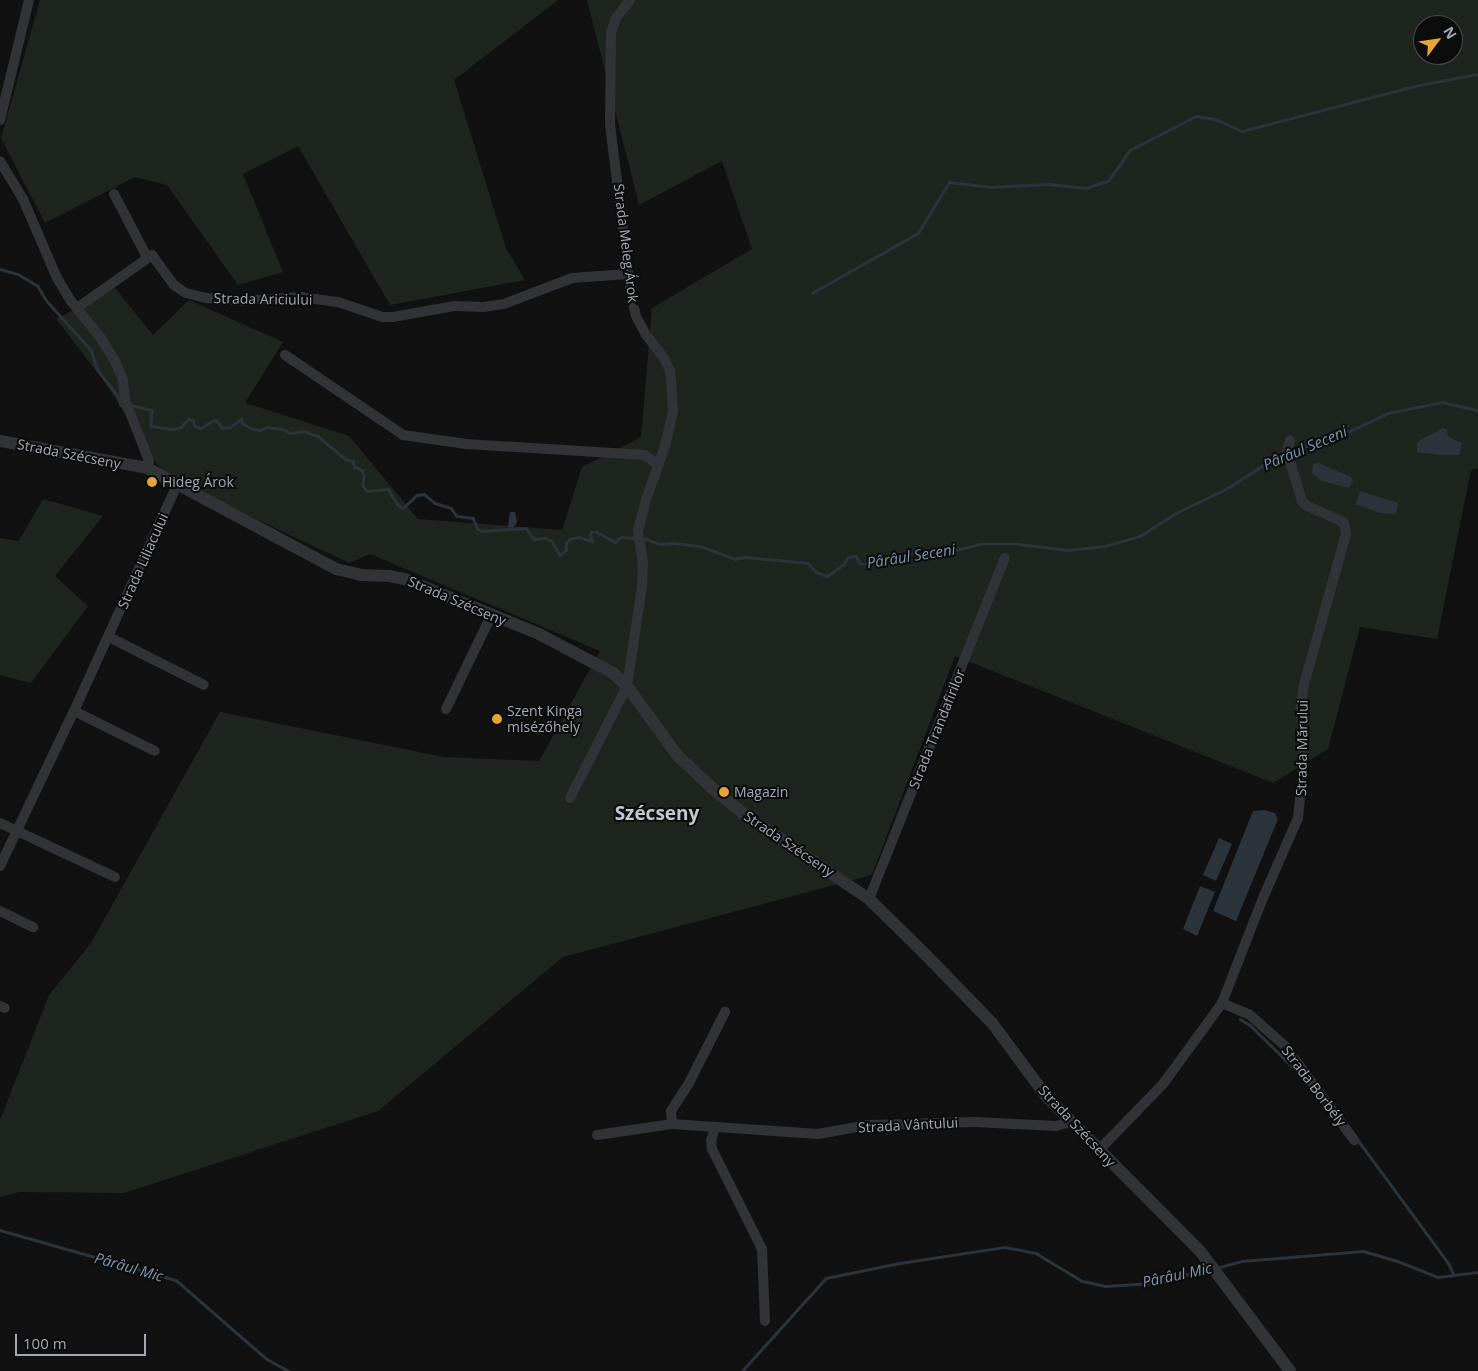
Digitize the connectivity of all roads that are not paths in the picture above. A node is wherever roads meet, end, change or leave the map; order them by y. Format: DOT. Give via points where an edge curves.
graph roads {
  1 [pos="29,0"];
  2 [pos="630,0"];
  3 [pos="0,120"];
  4 [pos="2,167"];
  5 [pos="114,194"];
  6 [pos="147,257"];
  7 [pos="628,274"];
  8 [pos="77,308"];
  9 [pos="285,355"];
  10 [pos="1290,440"];
  11 [pos="0,441"];
  12 [pos="658,465"];
  13 [pos="147,468"];
  14 [pos="177,485"];
  15 [pos="1005,558"];
  16 [pos="491,616"];
  17 [pos="109,637"];
  18 [pos="204,685"];
  19 [pos="628,686"];
  20 [pos="446,709"];
  21 [pos="74,711"];
  22 [pos="155,751"];
  23 [pos="570,798"];
  24 [pos="0,823"];
  25 [pos="17,831"];
  26 [pos="0,866"];
  27 [pos="116,877"];
  28 [pos="869,899"];
  29 [pos="0,911"];
  30 [pos="33,927"];
  31 [pos="1222,1003"];
  32 [pos="724,1012"];
  33 [pos="1070,1122"];
  34 [pos="672,1124"];
  35 [pos="715,1127"];
  36 [pos="597,1135"];
  37 [pos="1354,1140"];
  38 [pos="1099,1150"];
  39 [pos="764,1321"];
  40 [pos="1290,1371"];
  1 -- 3 [label="street"];
  2 -- 7 [label="street, Strada Meleg Árok" via="616,18 610,41 610,124"];
  4 -- 8 [label="street" via="23,199 57,278"];
  5 -- 6 [label="street, Strada Ariciului"];
  6 -- 7 [label="street, Strada Ariciului" via="152,255 174,285 206,298 238,301 301,297 338,302 382,317 455,306 504,304 564,280"];
  6 -- 8 [label="street"];
  7 -- 12 [label="street, Strada Meleg Árok" via="636,316 664,358 672,382 672,410"];
  8 -- 13 [label="street" via="116,362 127,406 149,461"];
  9 -- 12 [label="street" via="403,435 466,444 645,455"];
  10 -- 31 [label="street, Strada Mărului" via="1288,454 1302,501 1341,520 1346,534 1303,688 1304,758 1298,818"];
  11 -- 13 [label="street, Strada Szécseny"];
  12 -- 19 [label="street, Strada Meleg Árok" via="642,512 638,537 643,563 642,587"];
  13 -- 14 [label="street, Strada Szécseny"];
  14 -- 16 [label="street, Strada Szécseny" via="336,569 360,575 399,577"];
  14 -- 17 [label="street, Strada Liliacului"];
  15 -- 28 [label="street, Strada Trandafirilor"];
  16 -- 19 [label="street, Strada Szécseny" via="539,634 604,667"];
  16 -- 20 [label="street"];
  17 -- 18 [label="street"];
  17 -- 21 [label="street, Strada Liliacului"];
  19 -- 23 [label="street, Strada Meleg Árok"];
  19 -- 28 [label="street, Strada Szécseny" via="677,754 712,788 745,815"];
  21 -- 22 [label="street"];
  21 -- 25 [label="street, Strada Liliacului"];
  24 -- 25 [label="street"];
  25 -- 26 [label="street, Strada Liliacului"];
  25 -- 27 [label="street"];
  28 -- 33 [label="street, Strada Szécseny" via="992,1023 1047,1097"];
  29 -- 30 [label="street"];
  31 -- 37 [label="street, Strada Borbély" via="1250,1015 1285,1046"];
  31 -- 38 [label="street, Strada Mărului" via="1163,1084"];
  32 -- 34 [label="street" via="689,1083 671,1111"];
  33 -- 35 [label="street, Strada Vântului" via="1056,1126 976,1122 868,1124 818,1134"];
  33 -- 38 [label="street, Strada Szécseny"];
  34 -- 35 [label="street, Strada Vântului"];
  34 -- 36 [label="street, Strada Vântului"];
  35 -- 39 [label="street" via="712,1149 762,1249"];
  38 -- 40 [label="street, Strada Szécseny" via="1200,1251"];
}
